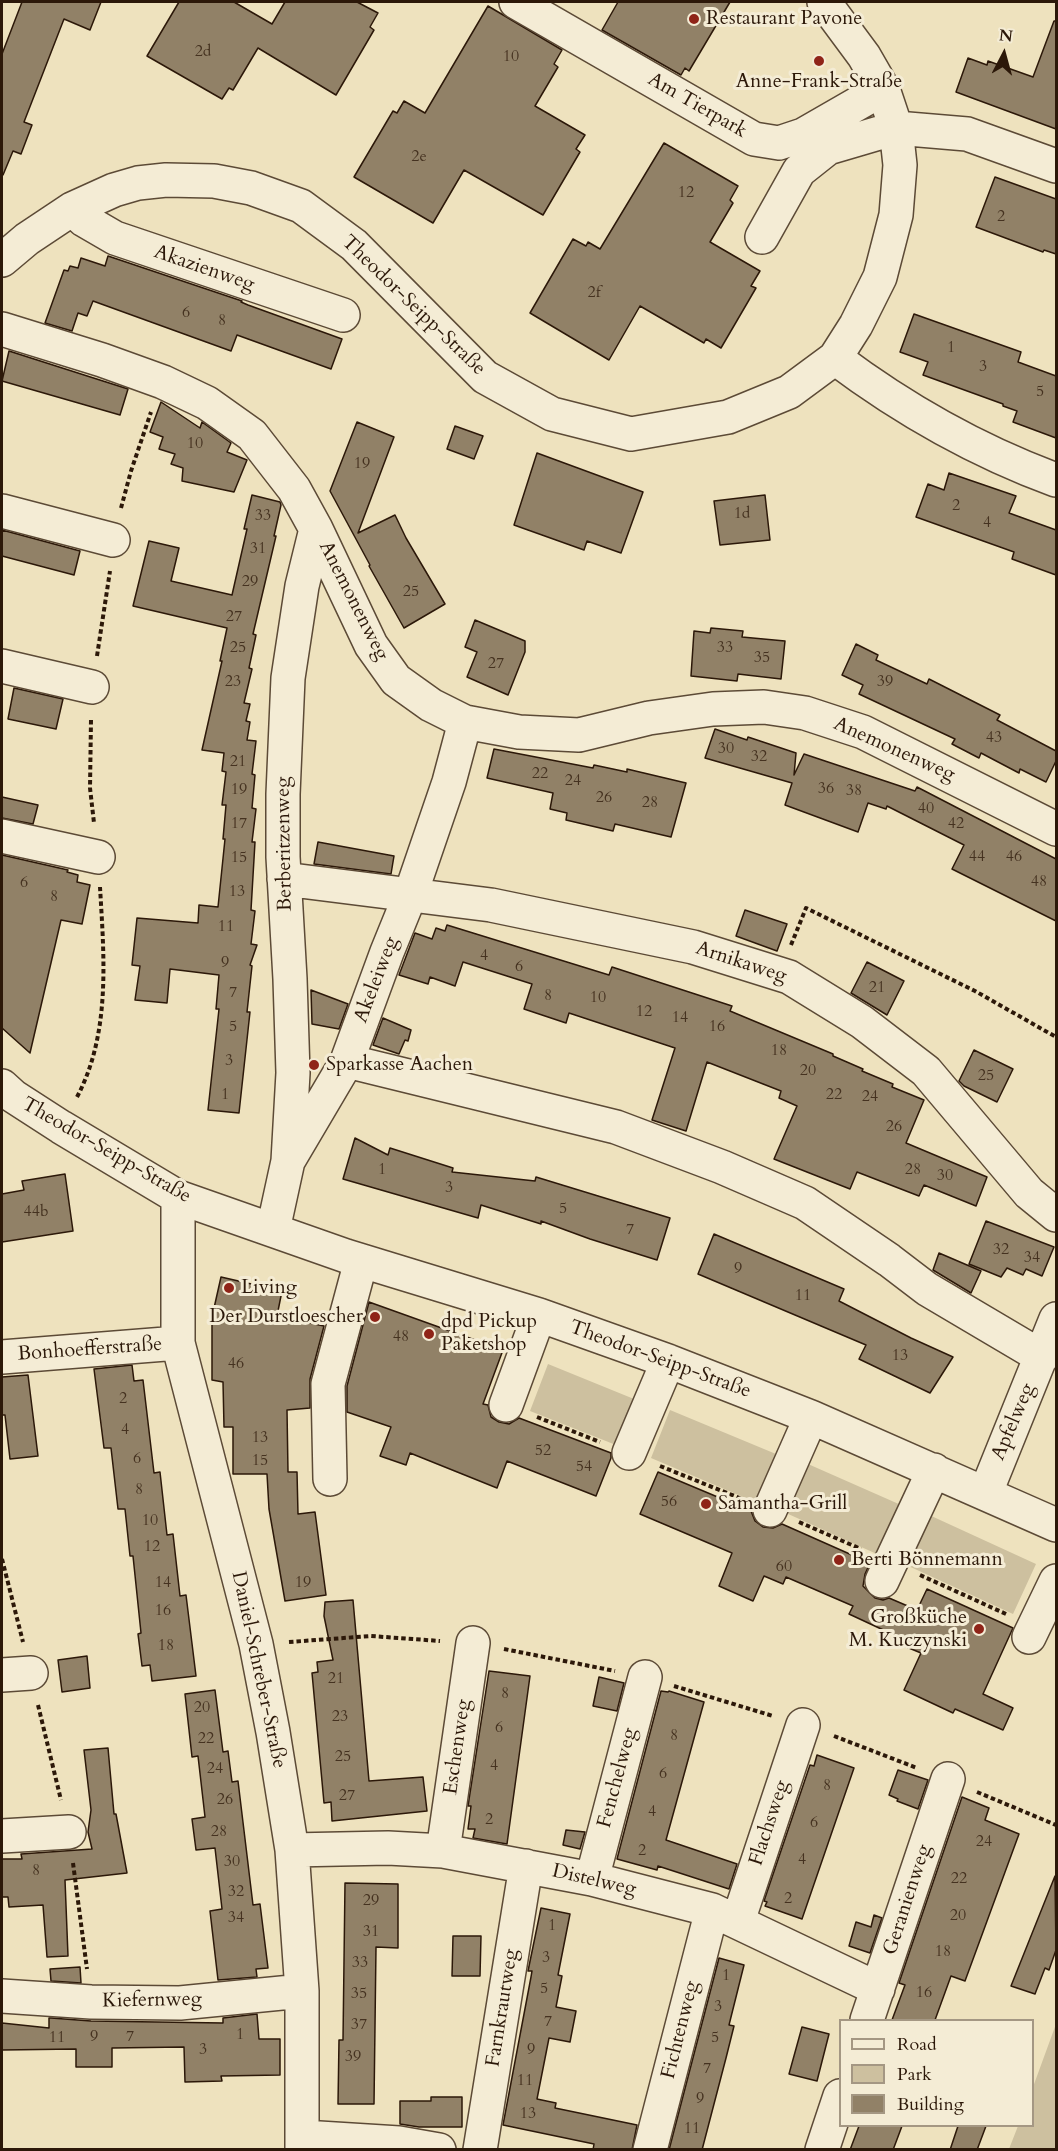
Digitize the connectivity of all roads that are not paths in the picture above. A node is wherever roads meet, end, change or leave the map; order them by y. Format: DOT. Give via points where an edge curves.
graph roads {
  1 [pos="516,2"];
  2 [pos="824,2"];
  3 [pos="883,89"];
  4 [pos="896,128"];
  5 [pos="1056,166"];
  6 [pos="72,209"];
  7 [pos="762,237"];
  8 [pos="2,260"];
  9 [pos="343,315"];
  10 [pos="2,329"];
  11 [pos="835,358"];
  12 [pos="1056,480"];
  13 [pos="2,511"];
  14 [pos="316,529"];
  15 [pos="113,540"];
  16 [pos="2,666"];
  17 [pos="92,687"];
  18 [pos="465,722"];
  19 [pos="1056,829"];
  20 [pos="2,836"];
  21 [pos="98,857"];
  22 [pos="284,879"];
  23 [pos="411,893"];
  24 [pos="347,1061"];
  25 [pos="2,1086"];
  26 [pos="288,1161"];
  27 [pos="178,1197"];
  28 [pos="1056,1215"];
  29 [pos="273,1230"];
  30 [pos="361,1261"];
  31 [pos="539,1315"];
  32 [pos="1056,1319"];
  33 [pos="178,1343"];
  34 [pos="2,1357"];
  35 [pos="1042,1357"];
  36 [pos="668,1361"];
  37 [pos="506,1405"];
  38 [pos="811,1417"];
  39 [pos="629,1453"];
  40 [pos="934,1470"];
  41 [pos="330,1479"];
  42 [pos="986,1492"];
  43 [pos="770,1510"];
  44 [pos="1056,1525"];
  45 [pos="882,1581"];
  46 [pos="1056,1581"];
  47 [pos="1029,1637"];
  48 [pos="473,1643"];
  49 [pos="645,1677"];
  50 [pos="803,1725"];
  51 [pos="948,1779"];
  52 [pos="69,1832"];
  53 [pos="2,1836"];
  54 [pos="292,1850"];
  55 [pos="443,1851"];
  56 [pos="526,1866"];
  57 [pos="592,1879"];
  58 [pos="725,1916"];
  59 [pos="878,1989"];
  60 [pos="302,1991"];
  61 [pos="2,1996"];
  62 [pos="867,2019"];
  63 [pos="839,2099"];
  64 [pos="303,2143"];
  65 [pos="439,2150"];
  66 [pos="480,2150"];
  67 [pos="650,2150"];
  68 [pos="822,2150"];
  1 -- 3 [label="street, Am Tierpark" via="754,139 779,143 804,135"];
  2 -- 3 [label="street, Theodor-Seipp-Straße"];
  3 -- 4 [label="street, Theodor-Seipp-Straße"];
  4 -- 5 [label="street" via="967,134"];
  4 -- 7 [label="street" via="828,148 799,171"];
  4 -- 11 [label="street, Theodor-Seipp-Straße" via="900,165 897,215 879,277"];
  6 -- 8 [label="street, Theodor-Seipp-Straße"];
  6 -- 9 [label="street, Akazienweg" via="116,238"];
  6 -- 11 [label="street, Theodor-Seipp-Straße" via="114,190 166,180 214,181 251,188 301,206 354,245 485,377 552,414 631,434 728,417 789,392"];
  10 -- 14 [label="street, Anemonenweg" via="163,382 207,403 252,435 294,489"];
  11 -- 12 [label="street" via="940,428"];
  13 -- 15 [label="street"];
  14 -- 18 [label="street, Anemonenweg" via="371,645 396,680 431,705"];
  14 -- 22 [label="street, Berberitzenweg" via="302,586 288,678"];
  16 -- 17 [label="street"];
  18 -- 19 [label="street, Anemonenweg" via="519,732 579,735 649,718 713,709 764,707 805,713 862,732"];
  18 -- 23 [label="street, Akeleiweg"];
  20 -- 21 [label="street"];
  22 -- 23 [label="street, Arnikaweg"];
  22 -- 26 [label="street, Berberitzenweg" via="292,1073"];
  23 -- 24 [label="street, Akeleiweg"];
  23 -- 28 [label="street, Arnikaweg" via="491,905 693,947 789,977 862,1022 926,1071 1029,1193"];
  24 -- 26 [label="street, Akeleiweg"];
  24 -- 35 [label="street" via="616,1127 723,1167 805,1203 927,1289"];
  25 -- 27 [label="street, Theodor-Seipp-Straße" via="61,1127"];
  26 -- 29 [label="street, Akeleiweg"];
  27 -- 29 [label="street, Theodor-Seipp-Straße"];
  27 -- 33 [label="street, Daniel-Schreber-Straße"];
  29 -- 30 [label="street, Theodor-Seipp-Straße"];
  30 -- 31 [label="street, Theodor-Seipp-Straße"];
  30 -- 41 [label="street" via="328,1384"];
  31 -- 36 [label="street, Theodor-Seipp-Straße"];
  31 -- 37 [label="street"];
  32 -- 35 [label="street, Apfelweg"];
  33 -- 34 [label="street, Bonhoefferstraße"];
  33 -- 54 [label="street, Daniel-Schreber-Straße" via="256,1644"];
  35 -- 42 [label="street, Apfelweg"];
  36 -- 38 [label="street, Theodor-Seipp-Straße"];
  36 -- 39 [label="street"];
  38 -- 40 [label="street, Theodor-Seipp-Straße"];
  38 -- 43 [label="street"];
  40 -- 42 [label="street, Theodor-Seipp-Straße"];
  40 -- 45 [label="street"];
  42 -- 44 [label="street, Theodor-Seipp-Straße"];
  46 -- 47 [label="street"];
  48 -- 55 [label="street, Eschenweg"];
  49 -- 57 [label="street, Fenchelweg"];
  50 -- 58 [label="street, Flachsweg"];
  51 -- 59 [label="street, Geranienweg"];
  52 -- 53 [label="street"];
  54 -- 55 [label="street, Distelweg"];
  54 -- 60 [label="street, Daniel-Schreber-Straße"];
  55 -- 56 [label="street, Distelweg"];
  56 -- 57 [label="street, Distelweg"];
  56 -- 66 [label="street, Farnkrautweg"];
  57 -- 58 [label="street, Distelweg"];
  58 -- 59 [label="street, Distelweg"];
  58 -- 67 [label="street, Fichtenweg"];
  59 -- 62 [label="street, Geranienweg"];
  60 -- 61 [label="street, Kiefernweg" via="180,2003"];
  60 -- 64 [label="street, Daniel-Schreber-Straße"];
  63 -- 68 [label="street"];
  64 -- 65 [label="street" via="399,2143"];
}
